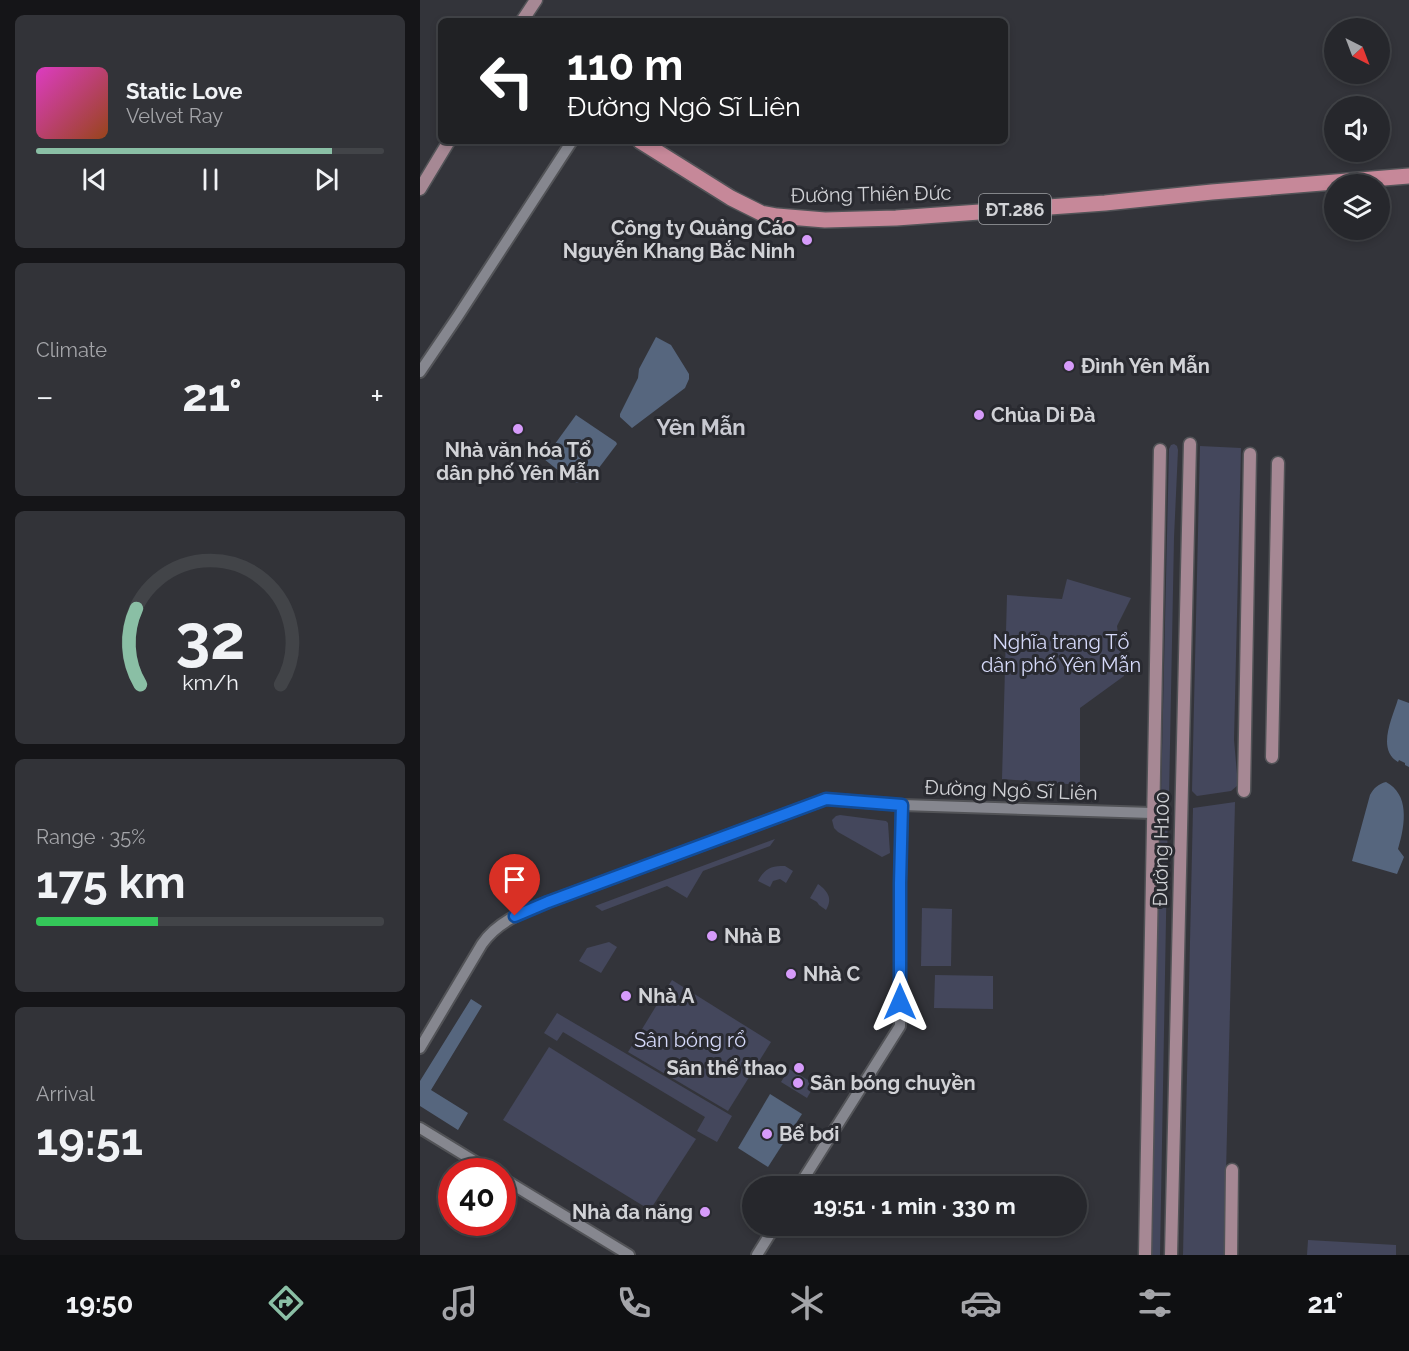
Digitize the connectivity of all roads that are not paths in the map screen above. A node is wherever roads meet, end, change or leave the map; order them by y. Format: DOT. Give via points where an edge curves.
graph roads {
  1 [pos="536,0"];
  2 [pos="524,18"];
  3 [pos="447,144"];
  4 [pos="570,144"];
  5 [pos="645,144"];
  6 [pos="1409,177"];
  7 [pos="420,189"];
  8 [pos="420,372"];
  9 [pos="1190,444"];
  10 [pos="1160,450"];
  11 [pos="1250,454"];
  12 [pos="1278,463"];
  13 [pos="1272,757"];
  14 [pos="1244,791"];
  15 [pos="902,805"];
  16 [pos="1152,813"];
  17 [pos="420,1048"];
  18 [pos="420,1128"];
  19 [pos="469,1158"];
  20 [pos="1232,1170"];
  21 [pos="805,1176"];
  22 [pos="516,1186"];
  23 [pos="769,1236"];
  24 [pos="629,1255"];
  25 [pos="757,1255"];
  26 [pos="1145,1255"];
  27 [pos="1171,1255"];
  28 [pos="1231,1255"];
  1 -- 2 [label="main road"];
  3 -- 7 [label="main road"];
  4 -- 8 [label="street"];
  5 -- 6 [label="main road, Đường Thiên Đức / ĐT.286" via="761,213 825,220 1105,203"];
  9 -- 27 [label="main road, Đường H100"];
  10 -- 16 [label="main road, Đường H100"];
  11 -- 14 [label="main road"];
  12 -- 13 [label="main road"];
  15 -- 16 [label="street, Đường Ngô Sĩ Liên"];
  15 -- 17 [label="street, Đường Ngô Sĩ Liên" via="826,799 515,916 487,938"];
  15 -- 21 [label="street" via="900,1026"];
  16 -- 26 [label="main road, Đường H100"];
  18 -- 19 [label="street"];
  20 -- 28 [label="main road"];
  22 -- 24 [label="street"];
  23 -- 25 [label="street"];
}
